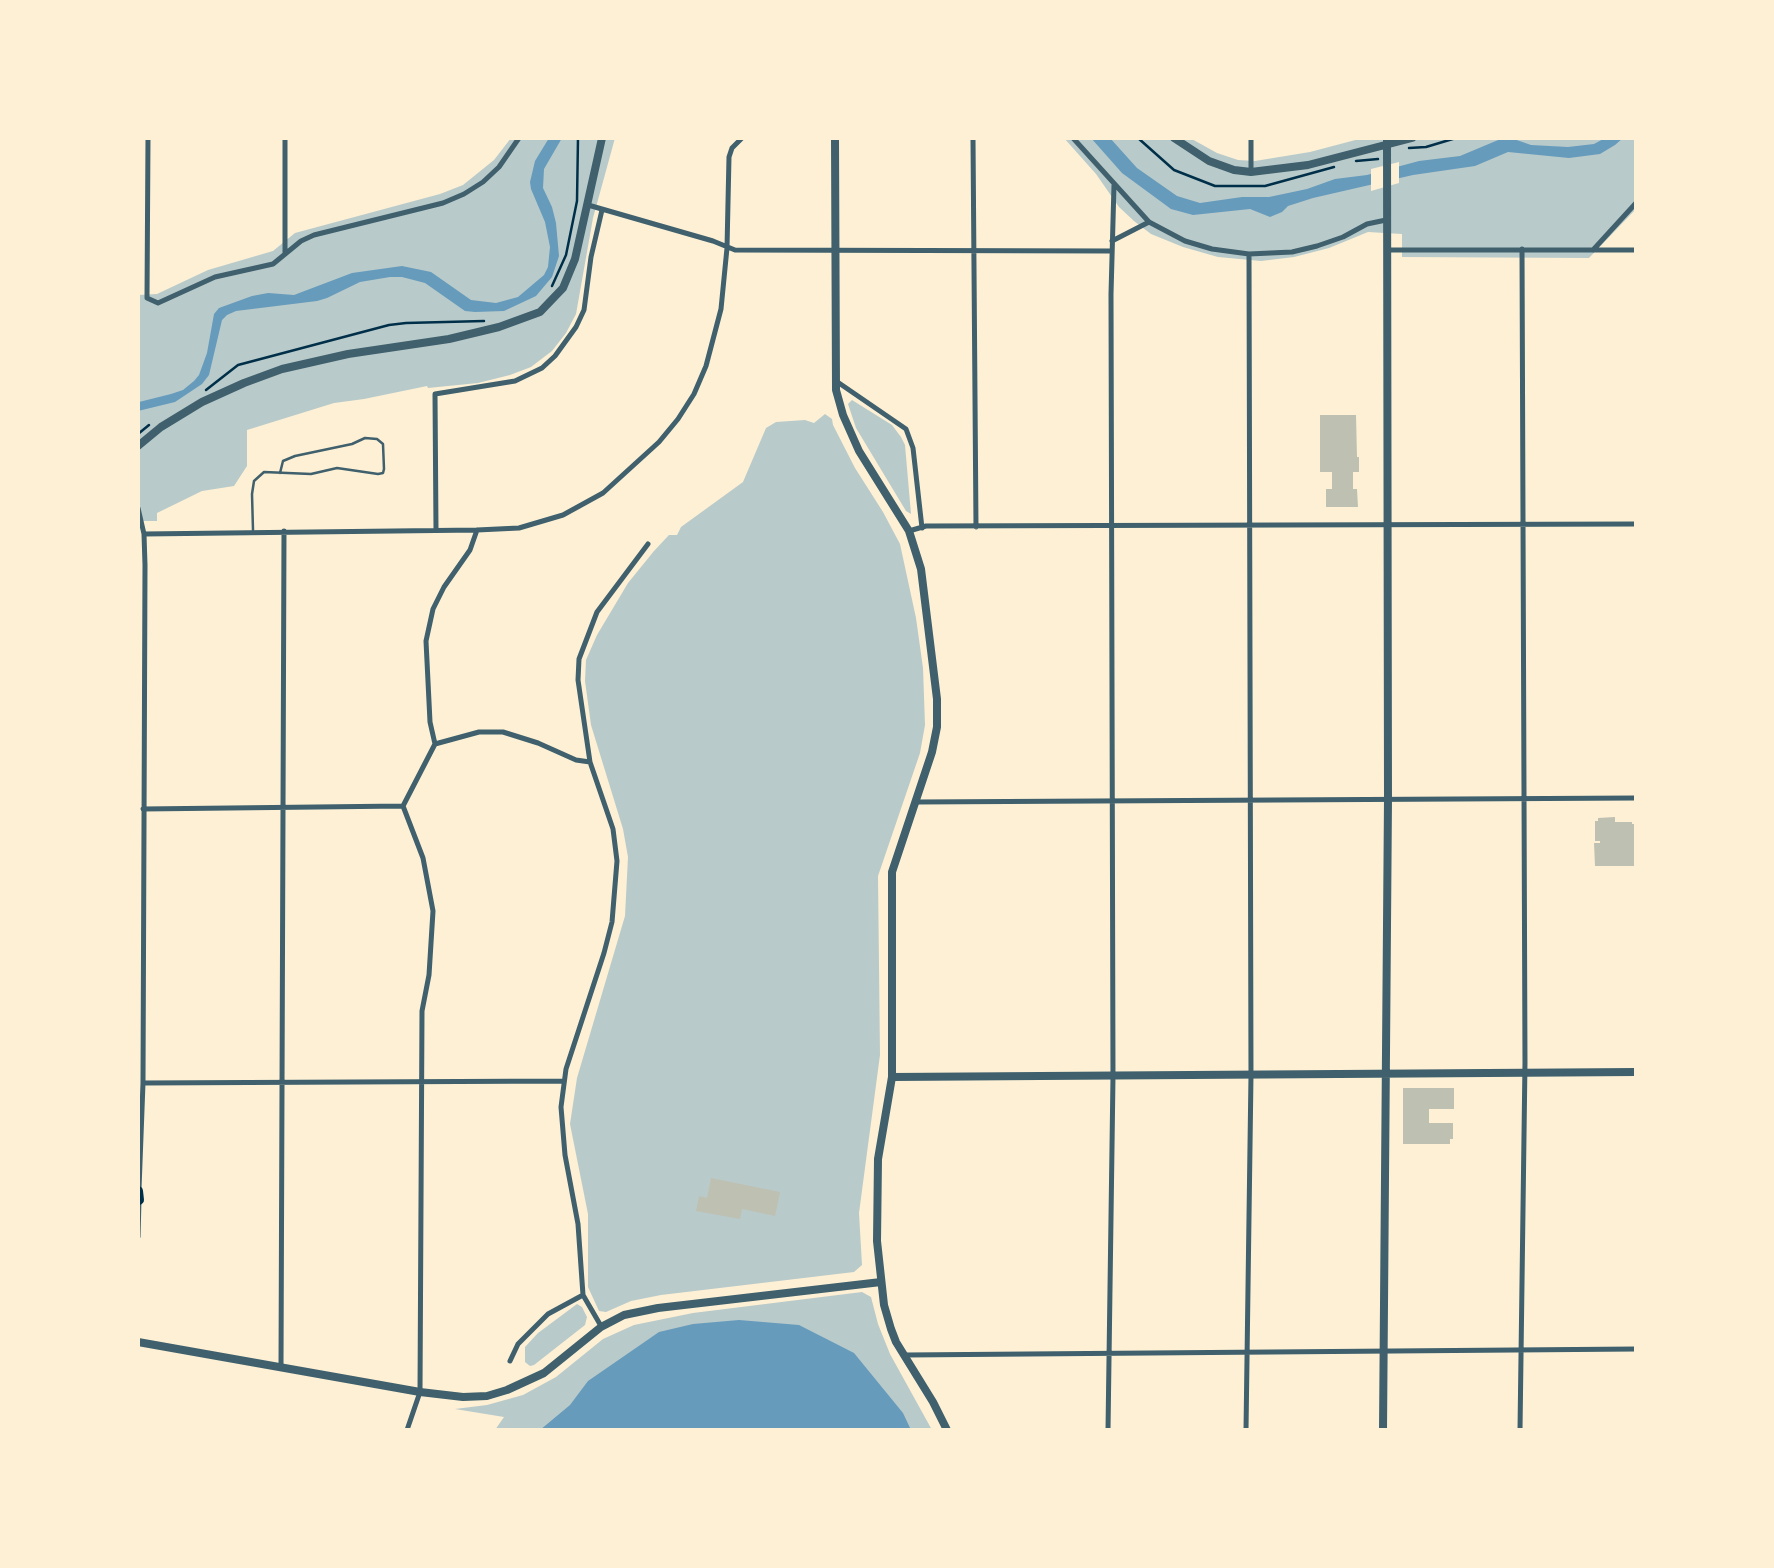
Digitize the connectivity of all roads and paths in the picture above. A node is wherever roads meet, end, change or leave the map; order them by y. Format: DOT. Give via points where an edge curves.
graph roads {
  1 [pos="148,138"];
  2 [pos="284,138"];
  3 [pos="519,138"];
  4 [pos="578,138"];
  5 [pos="602,138"];
  6 [pos="742,138"];
  7 [pos="835,138"];
  8 [pos="973,138"];
  9 [pos="1073,138"];
  10 [pos="1174,138"];
  11 [pos="1251,138"];
  12 [pos="1412,138"];
  13 [pos="1456,138"];
  14 [pos="1386,141"];
  15 [pos="1404,148"];
  16 [pos="1251,172"];
  17 [pos="1114,185"];
  18 [pos="1636,203"];
  19 [pos="588,206"];
  20 [pos="602,210"];
  21 [pos="1386,220"];
  22 [pos="1149,222"];
  23 [pos="1112,241"];
  24 [pos="727,248"];
  25 [pos="1522,248"];
  26 [pos="836,250"];
  27 [pos="973,250"];
  28 [pos="1388,250"];
  29 [pos="1593,250"];
  30 [pos="1636,250"];
  31 [pos="1112,251"];
  32 [pos="1249,254"];
  33 [pos="285,255"];
  34 [pos="549,290"];
  35 [pos="493,320"];
  36 [pos="836,381"];
  37 [pos="204,391"];
  38 [pos="153,422"];
  39 [pos="138,434"];
  40 [pos="138,446"];
  41 [pos="280,473"];
  42 [pos="138,508"];
  43 [pos="1524,524"];
  44 [pos="1636,524"];
  45 [pos="1388,525"];
  46 [pos="1113,526"];
  47 [pos="1250,526"];
  48 [pos="976,527"];
  49 [pos="922,528"];
  50 [pos="436,530"];
  51 [pos="477,530"];
  52 [pos="284,531"];
  53 [pos="910,531"];
  54 [pos="253,532"];
  55 [pos="144,534"];
  56 [pos="648,544"];
  57 [pos="435,744"];
  58 [pos="590,762"];
  59 [pos="1636,798"];
  60 [pos="1524,799"];
  61 [pos="1250,800"];
  62 [pos="1388,800"];
  63 [pos="1113,801"];
  64 [pos="917,802"];
  65 [pos="403,806"];
  66 [pos="282,807"];
  67 [pos="143,808"];
  68 [pos="1636,1072"];
  69 [pos="1387,1073"];
  70 [pos="1524,1073"];
  71 [pos="1251,1075"];
  72 [pos="1113,1076"];
  73 [pos="892,1078"];
  74 [pos="422,1081"];
  75 [pos="564,1081"];
  76 [pos="283,1082"];
  77 [pos="143,1083"];
  78 [pos="138,1195"];
  79 [pos="138,1237"];
  80 [pos="881,1282"];
  81 [pos="583,1295"];
  82 [pos="602,1328"];
  83 [pos="138,1342"];
  84 [pos="1636,1349"];
  85 [pos="1384,1350"];
  86 [pos="1521,1350"];
  87 [pos="1247,1352"];
  88 [pos="1110,1353"];
  89 [pos="903,1355"];
  90 [pos="510,1361"];
  91 [pos="281,1366"];
  92 [pos="420,1392"];
  93 [pos="407,1430"];
  94 [pos="947,1430"];
  95 [pos="1108,1430"];
  96 [pos="1246,1430"];
  97 [pos="1383,1430"];
  98 [pos="1520,1430"];
  1 -- 33 [label="street" via="147,298 158,303"];
  2 -- 33 [label="street"];
  3 -- 33 [label="street" via="500,167 464,194 314,236"];
  4 -- 34 [label="path" via="571,234"];
  5 -- 19 [label="street"];
  6 -- 24 [label="street" via="728,157"];
  7 -- 26 [label="street"];
  8 -- 27 [label="street"];
  9 -- 17 [label="street"];
  10 -- 16 [label="street" via="1209,162"];
  11 -- 16 [label="street"];
  12 -- 14 [label="street"];
  13 -- 15 [label="path"];
  14 -- 16 [label="street"];
  14 -- 21 [label="street"];
  17 -- 22 [label="street"];
  17 -- 23 [label="street"];
  18 -- 29 [label="street"];
  19 -- 20 [label="street"];
  19 -- 40 [label="street" via="569,275 540,312 461,336 282,370 202,402"];
  20 -- 24 [label="street"];
  20 -- 50 [label="street" via="584,310 554,356 516,381 435,394"];
  21 -- 28 [label="street"];
  21 -- 32 [label="street" via="1318,246"];
  22 -- 23 [label="street"];
  22 -- 32 [label="street" via="1185,241"];
  23 -- 31 [label="street"];
  24 -- 26 [label="street"];
  24 -- 51 [label="street" via="706,366 659,442 583,506 519,528"];
  25 -- 28 [label="street"];
  25 -- 29 [label="street"];
  25 -- 43 [label="street"];
  26 -- 27 [label="street"];
  26 -- 36 [label="street"];
  27 -- 31 [label="street"];
  27 -- 48 [label="street"];
  28 -- 45 [label="street"];
  29 -- 30 [label="street"];
  31 -- 46 [label="street"];
  32 -- 47 [label="street"];
  35 -- 37 [label="path" via="406,322 315,344 238,366"];
  36 -- 49 [label="street" via="906,429"];
  36 -- 53 [label="street" via="859,452"];
  38 -- 39 [label="path"];
  41 -- 41 [label="lane" via="382,473 384,444 365,438 295,456"];
  41 -- 54 [label="lane" via="264,472 254,481"];
  42 -- 55 [label="street"];
  43 -- 44 [label="street"];
  43 -- 45 [label="street"];
  43 -- 60 [label="street"];
  45 -- 47 [label="street"];
  45 -- 62 [label="street"];
  46 -- 47 [label="street"];
  46 -- 48 [label="street"];
  46 -- 63 [label="street"];
  47 -- 61 [label="street"];
  48 -- 49 [label="street"];
  49 -- 53 [label="street"];
  50 -- 51 [label="street"];
  50 -- 52 [label="street"];
  51 -- 57 [label="street" via="439,598 426,641"];
  52 -- 54 [label="street"];
  52 -- 66 [label="street"];
  53 -- 64 [label="street" via="921,568 937,728"];
  54 -- 55 [label="street"];
  55 -- 67 [label="street"];
  56 -- 58 [label="street" via="597,612 580,659"];
  57 -- 58 [label="street" via="503,732"];
  57 -- 65 [label="street"];
  58 -- 75 [label="street" via="612,830 616,892"];
  59 -- 60 [label="street"];
  60 -- 62 [label="street"];
  60 -- 70 [label="street"];
  61 -- 62 [label="street"];
  61 -- 63 [label="street"];
  61 -- 71 [label="street"];
  62 -- 69 [label="street"];
  63 -- 64 [label="street"];
  63 -- 72 [label="street"];
  64 -- 73 [label="street" via="892,872"];
  65 -- 66 [label="street"];
  65 -- 74 [label="street" via="433,911"];
  66 -- 67 [label="street"];
  66 -- 76 [label="street"];
  67 -- 77 [label="street"];
  68 -- 70 [label="street"];
  69 -- 70 [label="street"];
  69 -- 71 [label="street"];
  69 -- 85 [label="street"];
  70 -- 86 [label="street"];
  71 -- 72 [label="street"];
  71 -- 87 [label="street"];
  72 -- 73 [label="street"];
  72 -- 88 [label="street"];
  73 -- 80 [label="street" via="877,1172"];
  74 -- 75 [label="street"];
  74 -- 76 [label="street"];
  74 -- 92 [label="street"];
  75 -- 81 [label="street" via="562,1131"];
  76 -- 77 [label="street"];
  76 -- 91 [label="street"];
  77 -- 78 [label="street"];
  78 -- 79 [label="street"];
  80 -- 82 [label="street" via="658,1308"];
  80 -- 89 [label="street"];
  81 -- 82 [label="street"];
  81 -- 90 [label="street" via="548,1314"];
  82 -- 92 [label="street" via="544,1373 507,1390 486,1396"];
  83 -- 91 [label="street"];
  84 -- 86 [label="street"];
  85 -- 86 [label="street"];
  85 -- 87 [label="street"];
  85 -- 97 [label="street"];
  86 -- 98 [label="street"];
  87 -- 88 [label="street"];
  87 -- 96 [label="street"];
  88 -- 89 [label="street"];
  88 -- 95 [label="street"];
  89 -- 94 [label="street"];
  91 -- 92 [label="street"];
  92 -- 93 [label="street"];
}
